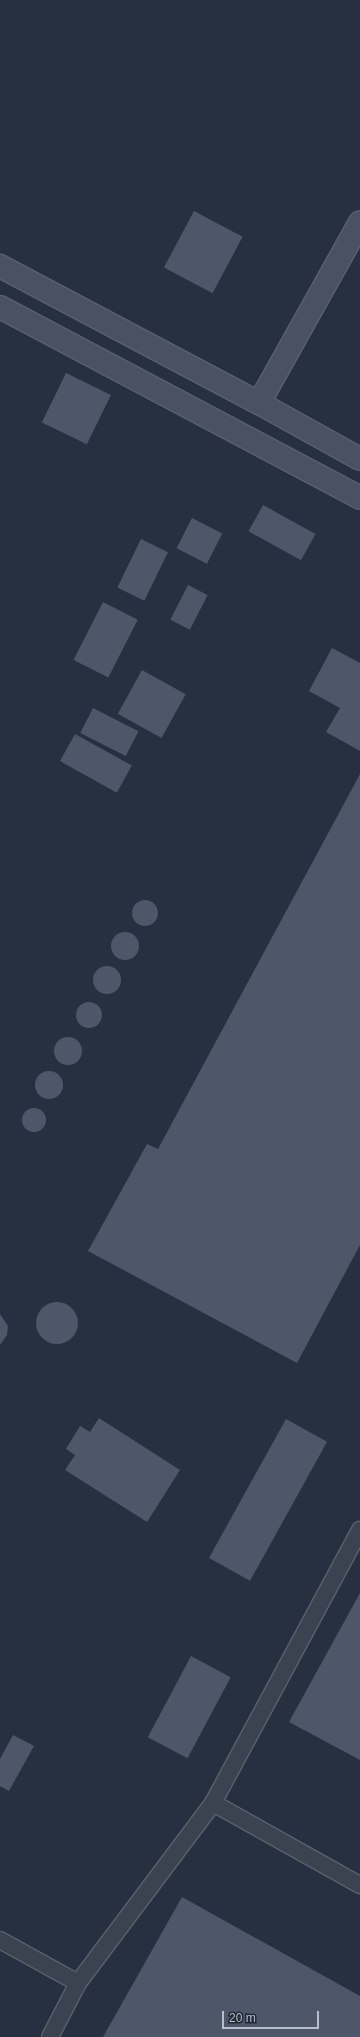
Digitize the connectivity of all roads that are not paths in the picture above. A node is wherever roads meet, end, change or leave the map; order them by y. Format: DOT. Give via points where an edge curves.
graph roads {
  1 [pos="360,222"];
  2 [pos="0,266"];
  3 [pos="0,307"];
  4 [pos="260,403"];
  5 [pos="360,459"];
  6 [pos="360,498"];
  7 [pos="360,1530"];
  8 [pos="213,1803"];
  9 [pos="360,1885"];
  10 [pos="0,1940"];
  11 [pos="78,1983"];
  12 [pos="50,2037"];
  1 -- 4 [label="street"];
  2 -- 4 [label="street"];
  3 -- 6 [label="street"];
  4 -- 5 [label="street"];
  7 -- 8 [label="lane"];
  8 -- 9 [label="lane"];
  8 -- 11 [label="lane"];
  10 -- 11 [label="lane"];
  11 -- 12 [label="lane"];
}
